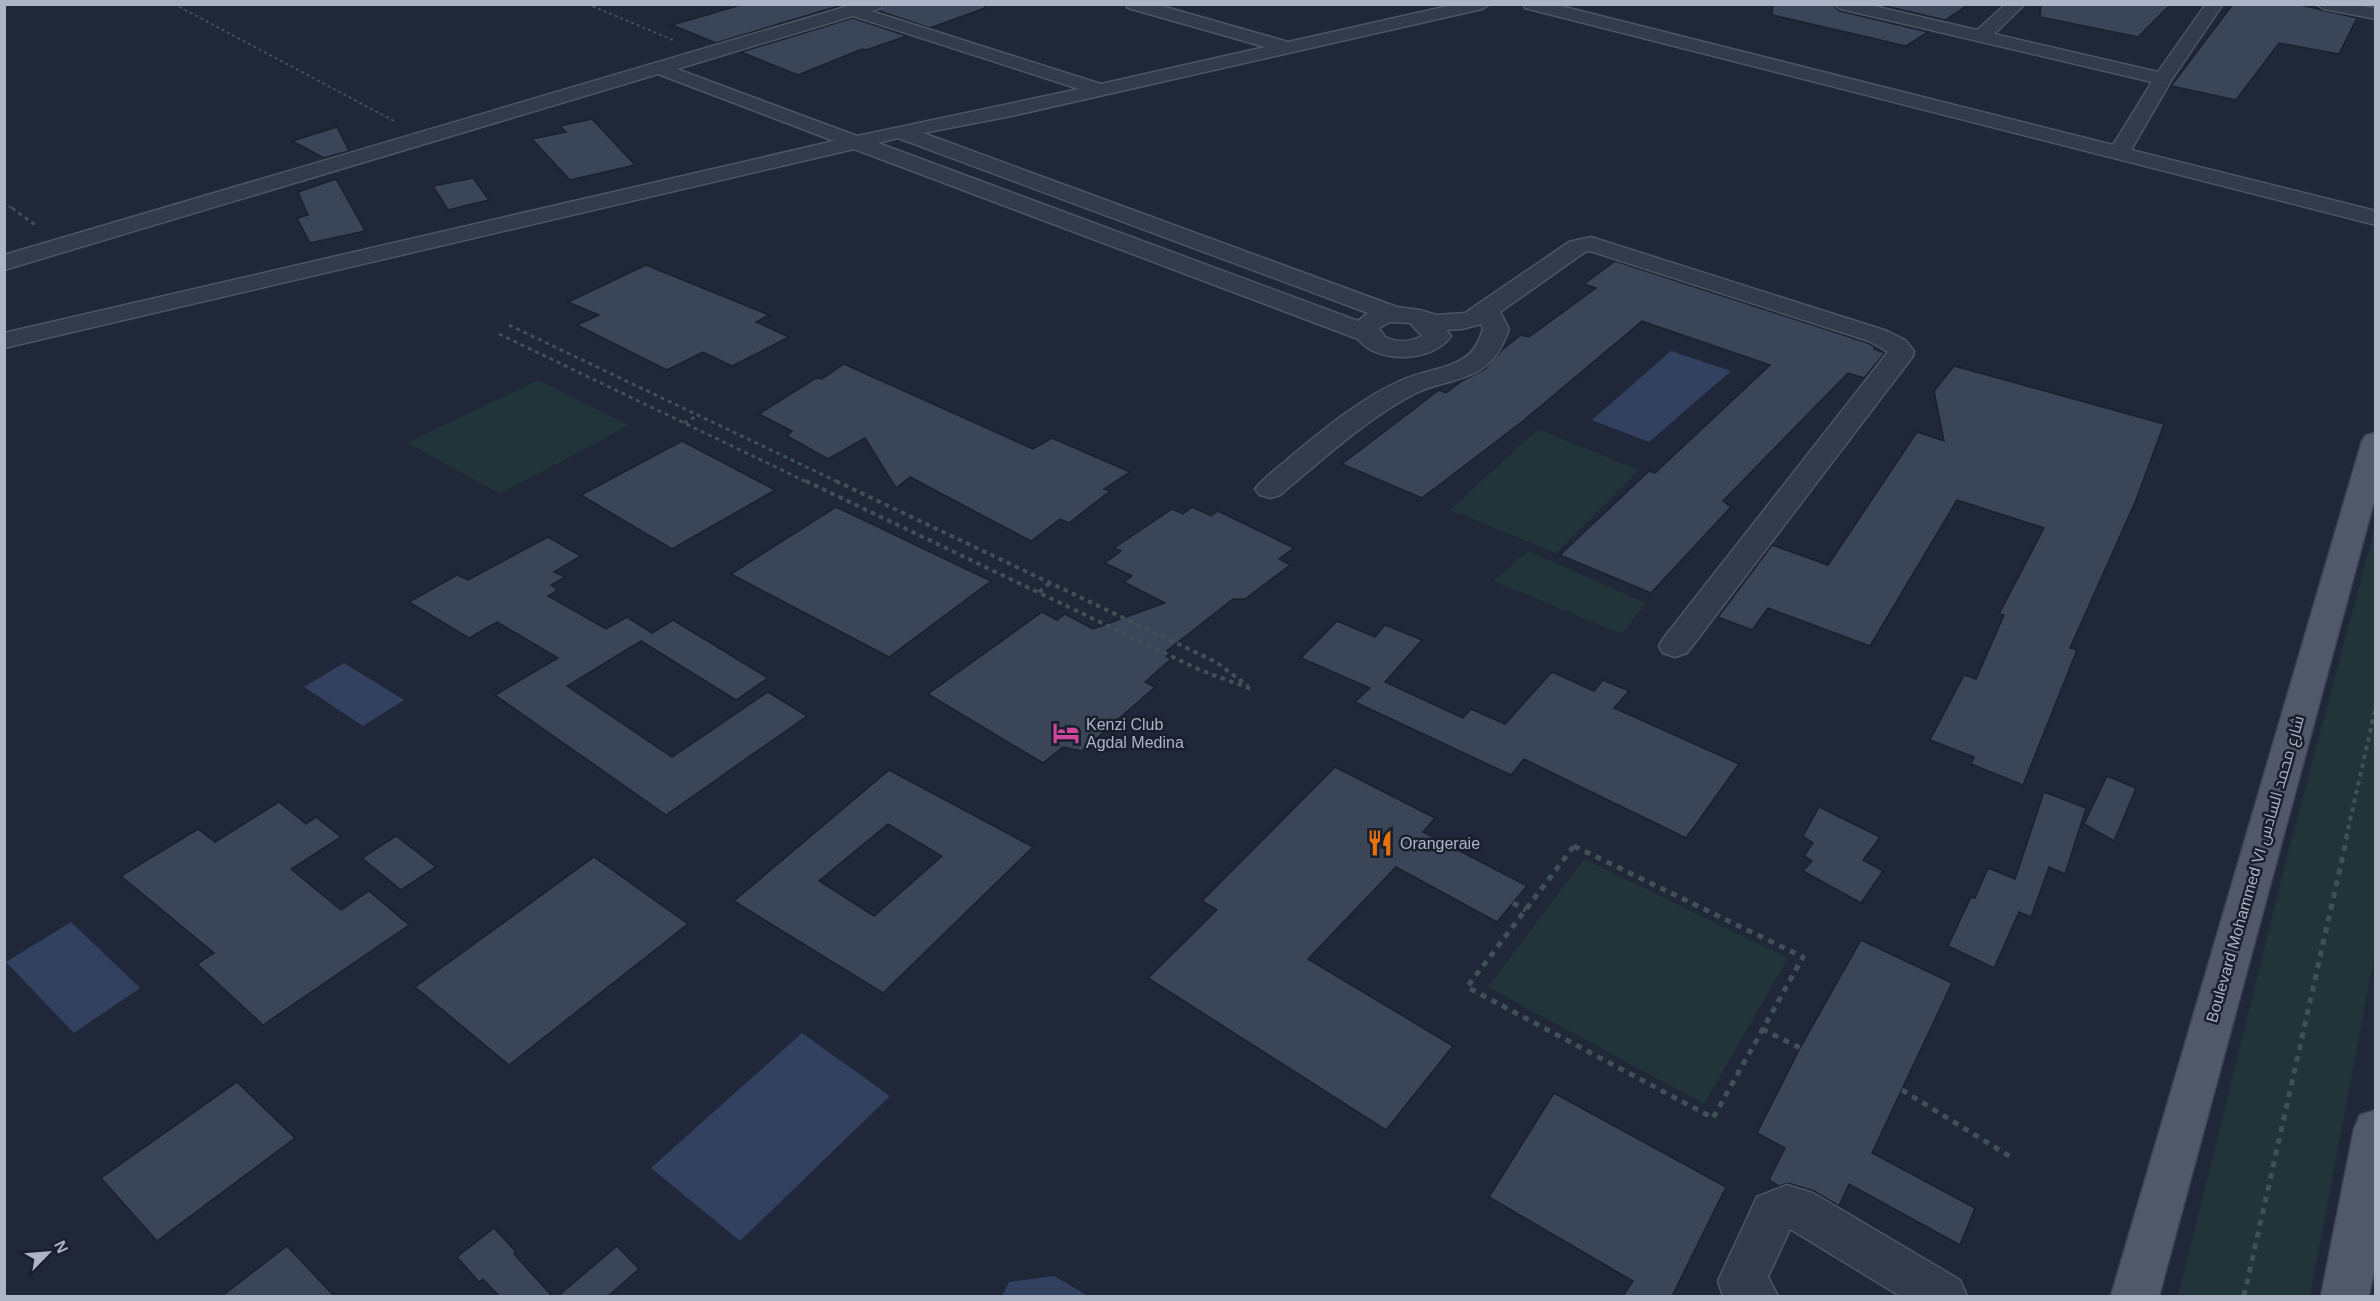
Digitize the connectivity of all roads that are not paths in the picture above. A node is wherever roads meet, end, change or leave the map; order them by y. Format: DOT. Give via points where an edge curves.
graph roads {
  1 [pos="875,4"];
  2 [pos="1482,4"];
  3 [pos="1531,4"];
  4 [pos="1841,4"];
  5 [pos="2017,4"];
  6 [pos="2215,4"];
  7 [pos="2324,4"];
  8 [pos="1140,5"];
  9 [pos="1618,7"];
  10 [pos="855,11"];
  11 [pos="2376,14"];
  12 [pos="1578,16"];
  13 [pos="1342,18"];
  14 [pos="1981,36"];
  15 [pos="1285,47"];
  16 [pos="699,55"];
  17 [pos="658,68"];
  18 [pos="725,69"];
  19 [pos="2163,79"];
  20 [pos="1102,90"];
  21 [pos="867,120"];
  22 [pos="899,132"];
  23 [pos="859,142"];
  24 [pos="2118,154"];
  25 [pos="2376,218"];
  26 [pos="1154,227"];
  27 [pos="1126,243"];
  28 [pos="4,263"];
  29 [pos="1487,311"];
  30 [pos="1393,314"];
  31 [pos="1422,323"];
  32 [pos="1366,333"];
  33 [pos="4,341"];
  34 [pos="1410,349"];
  35 [pos="1433,379"];
  36 [pos="2376,441"];
  37 [pos="1270,489"];
  38 [pos="1675,646"];
  39 [pos="2376,1129"];
  40 [pos="1754,1296"];
  41 [pos="1943,1296"];
  42 [pos="2135,1296"];
  43 [pos="2345,1296"];
  1 -- 10 [label="street"];
  2 -- 15 [label="street"];
  3 -- 12 [label="street"];
  4 -- 14 [label="street"];
  5 -- 14 [label="street"];
  6 -- 19 [label="street"];
  7 -- 11 [label="street"];
  8 -- 15 [label="street"];
  9 -- 12 [label="street"];
  10 -- 16 [label="street"];
  10 -- 20 [label="street"];
  12 -- 24 [label="street"];
  13 -- 15 [label="street"];
  14 -- 19 [label="street"];
  15 -- 20 [label="street"];
  16 -- 17 [label="street"];
  16 -- 18 [label="street"];
  17 -- 23 [label="street"];
  17 -- 28 [label="street"];
  19 -- 24 [label="street"];
  20 -- 22 [label="street"];
  21 -- 22 [label="street"];
  22 -- 23 [label="street"];
  22 -- 26 [label="street"];
  23 -- 27 [label="street"];
  23 -- 33 [label="street"];
  24 -- 25 [label="street"];
  26 -- 27 [label="street"];
  26 -- 30 [label="street"];
  27 -- 32 [label="street"];
  29 -- 31 [label="street" via="1462,322"];
  29 -- 35 [label="street" via="1496,329 1485,352 1467,368"];
  29 -- 38 [label="street" via="1577,246 1591,244 1878,336 1901,351"];
  30 -- 31 [label="street" via="1431,322"];
  30 -- 32 [label="street" via="1371,321"];
  31 -- 34 [label="street" via="1438,336 1423,347"];
  32 -- 34 [label="street" via="1383,345"];
  34 -- 35 [label="street"];
  35 -- 37 [label="street" via="1408,386 1345,427"];
  36 -- 42 [label="main road, Boulevard Mohammed VI شارع محمد السادس"];
  39 -- 43 [label="main road"];
  40 -- 41 [label="street" via="1742,1281 1774,1212 1787,1206"];
}
